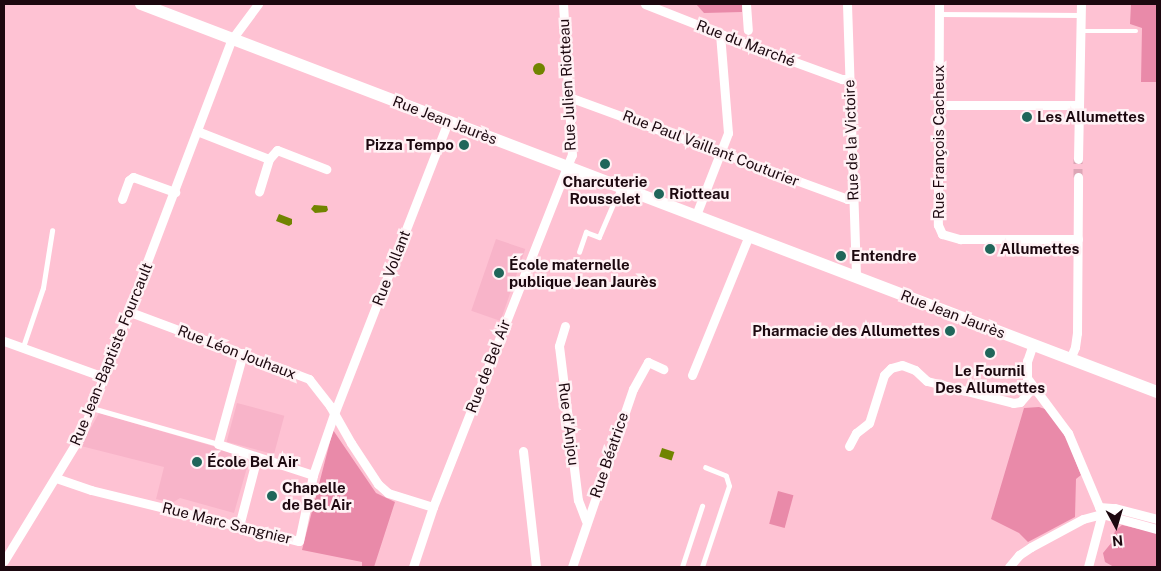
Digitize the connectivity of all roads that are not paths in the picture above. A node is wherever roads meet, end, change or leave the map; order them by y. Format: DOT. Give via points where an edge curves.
graph roads {
  1 [pos="141,4"];
  2 [pos="258,4"];
  3 [pos="563,4"];
  4 [pos="645,4"];
  5 [pos="746,4"];
  6 [pos="847,4"];
  7 [pos="939,4"];
  8 [pos="1081,4"];
  9 [pos="939,14"];
  10 [pos="1080,15"];
  11 [pos="748,30"];
  12 [pos="1080,31"];
  13 [pos="1136,31"];
  14 [pos="720,34"];
  15 [pos="232,40"];
  16 [pos="848,79"];
  17 [pos="569,97"];
  18 [pos="939,105"];
  19 [pos="1078,105"];
  20 [pos="448,121"];
  21 [pos="198,131"];
  22 [pos="720,152"];
  23 [pos="269,159"];
  24 [pos="1078,159"];
  25 [pos="566,165"];
  26 [pos="326,169"];
  27 [pos="1078,177"];
  28 [pos="620,186"];
  29 [pos="175,192"];
  30 [pos="259,192"];
  31 [pos="122,199"];
  32 [pos="852,199"];
  33 [pos="696,215"];
  34 [pos="52,231"];
  35 [pos="749,236"];
  36 [pos="1078,239"];
  37 [pos="579,252"];
  38 [pos="856,277"];
  39 [pos="130,312"];
  40 [pos="565,326"];
  41 [pos="4,341"];
  42 [pos="1032,344"];
  43 [pos="22,349"];
  44 [pos="243,353"];
  45 [pos="1070,359"];
  46 [pos="663,369"];
  47 [pos="692,375"];
  48 [pos="104,377"];
  49 [pos="1033,388"];
  50 [pos="1157,392"];
  51 [pos="92,408"];
  52 [pos="334,414"];
  53 [pos="218,444"];
  54 [pos="849,446"];
  55 [pos="523,451"];
  56 [pos="257,457"];
  57 [pos="706,468"];
  58 [pos="313,475"];
  59 [pos="56,478"];
  60 [pos="433,506"];
  61 [pos="702,506"];
  62 [pos="1100,510"];
  63 [pos="1157,519"];
  64 [pos="586,521"];
  65 [pos="239,526"];
  66 [pos="1157,529"];
  67 [pos="4,561"];
  68 [pos="413,567"];
  69 [pos="536,567"];
  70 [pos="572,567"];
  71 [pos="682,567"];
  72 [pos="702,567"];
  73 [pos="1008,567"];
  74 [pos="1090,567"];
  1 -- 15 [label="main road, Rue Jean Jaurès"];
  2 -- 15 [label="street, Rue Jean-Baptiste Fourcault"];
  3 -- 17 [label="street, Rue Julien Riotteau"];
  4 -- 14 [label="street, Rue du Marché"];
  5 -- 11 [label="street"];
  6 -- 16 [label="street, Rue de la Victoire"];
  7 -- 9 [label="street, Rue François Cacheux"];
  8 -- 10 [label="street"];
  9 -- 10 [label="lane"];
  9 -- 18 [label="street, Rue François Cacheux"];
  10 -- 12 [label="street"];
  12 -- 13 [label="lane"];
  12 -- 19 [label="street"];
  14 -- 16 [label="street, Rue du Marché"];
  14 -- 22 [label="street" via="728,133"];
  15 -- 20 [label="main road, Rue Jean Jaurès"];
  15 -- 21 [label="street, Rue Jean-Baptiste Fourcault"];
  16 -- 32 [label="street, Rue de la Victoire"];
  17 -- 22 [label="street, Rue Paul Vaillant Couturier"];
  17 -- 25 [label="street, Rue Julien Riotteau" via="572,155"];
  18 -- 19 [label="street"];
  18 -- 36 [label="street, Rue François Cacheux" via="938,225 942,234 960,239"];
  19 -- 24 [label="street"];
  20 -- 25 [label="main road, Rue Jean Jaurès"];
  20 -- 52 [label="street, Rue Vollant"];
  21 -- 23 [label="street"];
  21 -- 29 [label="street, Rue Jean-Baptiste Fourcault"];
  22 -- 32 [label="street, Rue Paul Vaillant Couturier"];
  22 -- 33 [label="street"];
  23 -- 26 [label="street" via="277,150"];
  23 -- 30 [label="street"];
  25 -- 28 [label="main road, Rue Jean Jaurès"];
  25 -- 60 [label="street, Rue de Bel Air"];
  27 -- 36 [label="street"];
  28 -- 33 [label="main road, Rue Jean Jaurès"];
  28 -- 37 [label="lane" via="599,237 586,232"];
  29 -- 31 [label="street" via="133,177"];
  29 -- 39 [label="street, Rue Jean-Baptiste Fourcault"];
  32 -- 38 [label="street, Rue de la Victoire"];
  33 -- 35 [label="main road, Rue Jean Jaurès"];
  34 -- 43 [label="lane" via="43,288"];
  35 -- 38 [label="main road, Rue Jean Jaurès"];
  35 -- 47 [label="street"];
  36 -- 45 [label="street" via="1076,333"];
  38 -- 42 [label="main road, Rue Jean Jaurès"];
  39 -- 44 [label="street, Rue Léon Jouhaux"];
  39 -- 48 [label="street, Rue Jean-Baptiste Fourcault"];
  40 -- 64 [label="street, Rue d'Anjou" via="559,346 578,500"];
  41 -- 43 [label="street"];
  42 -- 45 [label="main road, Rue Jean Jaurès"];
  42 -- 49 [label="street" via="1025,370"];
  43 -- 48 [label="street"];
  44 -- 52 [label="street, Rue Léon Jouhaux" via="310,379"];
  44 -- 53 [label="street"];
  45 -- 50 [label="main road, Rue Jean Jaurès"];
  46 -- 64 [label="street, Rue Béatrice" via="648,362 633,389"];
  48 -- 51 [label="street, Rue Jean-Baptiste Fourcault"];
  49 -- 54 [label="street" via="1020,402 1013,403 926,381 915,370 902,365 891,368 884,375 869,423 856,433"];
  49 -- 62 [label="street" via="1068,433"];
  51 -- 53 [label="lane"];
  51 -- 59 [label="street, Rue Jean-Baptiste Fourcault" via="82,433"];
  52 -- 58 [label="street, Rue Marc Sangnier"];
  52 -- 60 [label="street, Rue Léon Jouhaux" via="373,476 388,493"];
  53 -- 56 [label="street"];
  55 -- 69 [label="street"];
  56 -- 58 [label="street"];
  56 -- 65 [label="street"];
  57 -- 72 [label="lane" via="726,476 729,486"];
  58 -- 65 [label="street, Rue Marc Sangnier" via="299,541"];
  59 -- 65 [label="street, Rue Marc Sangnier" via="91,490"];
  59 -- 67 [label="street, Rue Jean-Baptiste Fourcault"];
  60 -- 68 [label="street, Rue de Bel Air"];
  61 -- 71 [label="lane"];
  62 -- 63 [label="street" via="1115,508"];
  62 -- 66 [label="street"];
  62 -- 73 [label="street" via="1031,547"];
  62 -- 74 [label="street"];
  64 -- 70 [label="street, Rue Béatrice"];
}
